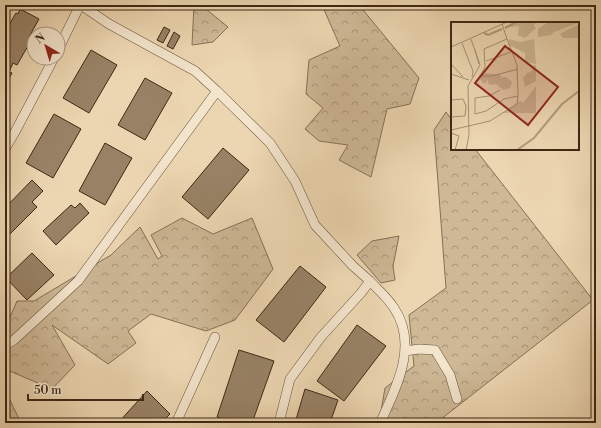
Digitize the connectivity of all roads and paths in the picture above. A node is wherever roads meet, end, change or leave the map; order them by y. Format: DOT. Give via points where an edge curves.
graph roads {
  1 [pos="81,5"];
  2 [pos="66,34"];
  3 [pos="50,66"];
  4 [pos="217,91"];
  5 [pos="5,149"];
  6 [pos="370,281"];
  7 [pos="215,337"];
  8 [pos="5,345"];
  9 [pos="405,351"];
  10 [pos="458,399"];
  11 [pos="176,423"];
  12 [pos="279,423"];
  13 [pos="380,423"];
  1 -- 2 [label="lane"];
  1 -- 4 [label="lane" via="109,24 195,70"];
  3 -- 5 [label="lane"];
  4 -- 6 [label="lane" via="270,143 295,181 315,225 352,266"];
  4 -- 8 [label="lane" via="78,281 14,340"];
  6 -- 9 [label="lane" via="394,308 404,329"];
  6 -- 12 [label="lane" via="322,336 290,379"];
  7 -- 11 [label="lane"];
  9 -- 10 [label="lane" via="435,350 450,376"];
  9 -- 13 [label="lane" via="397,386"];
}
